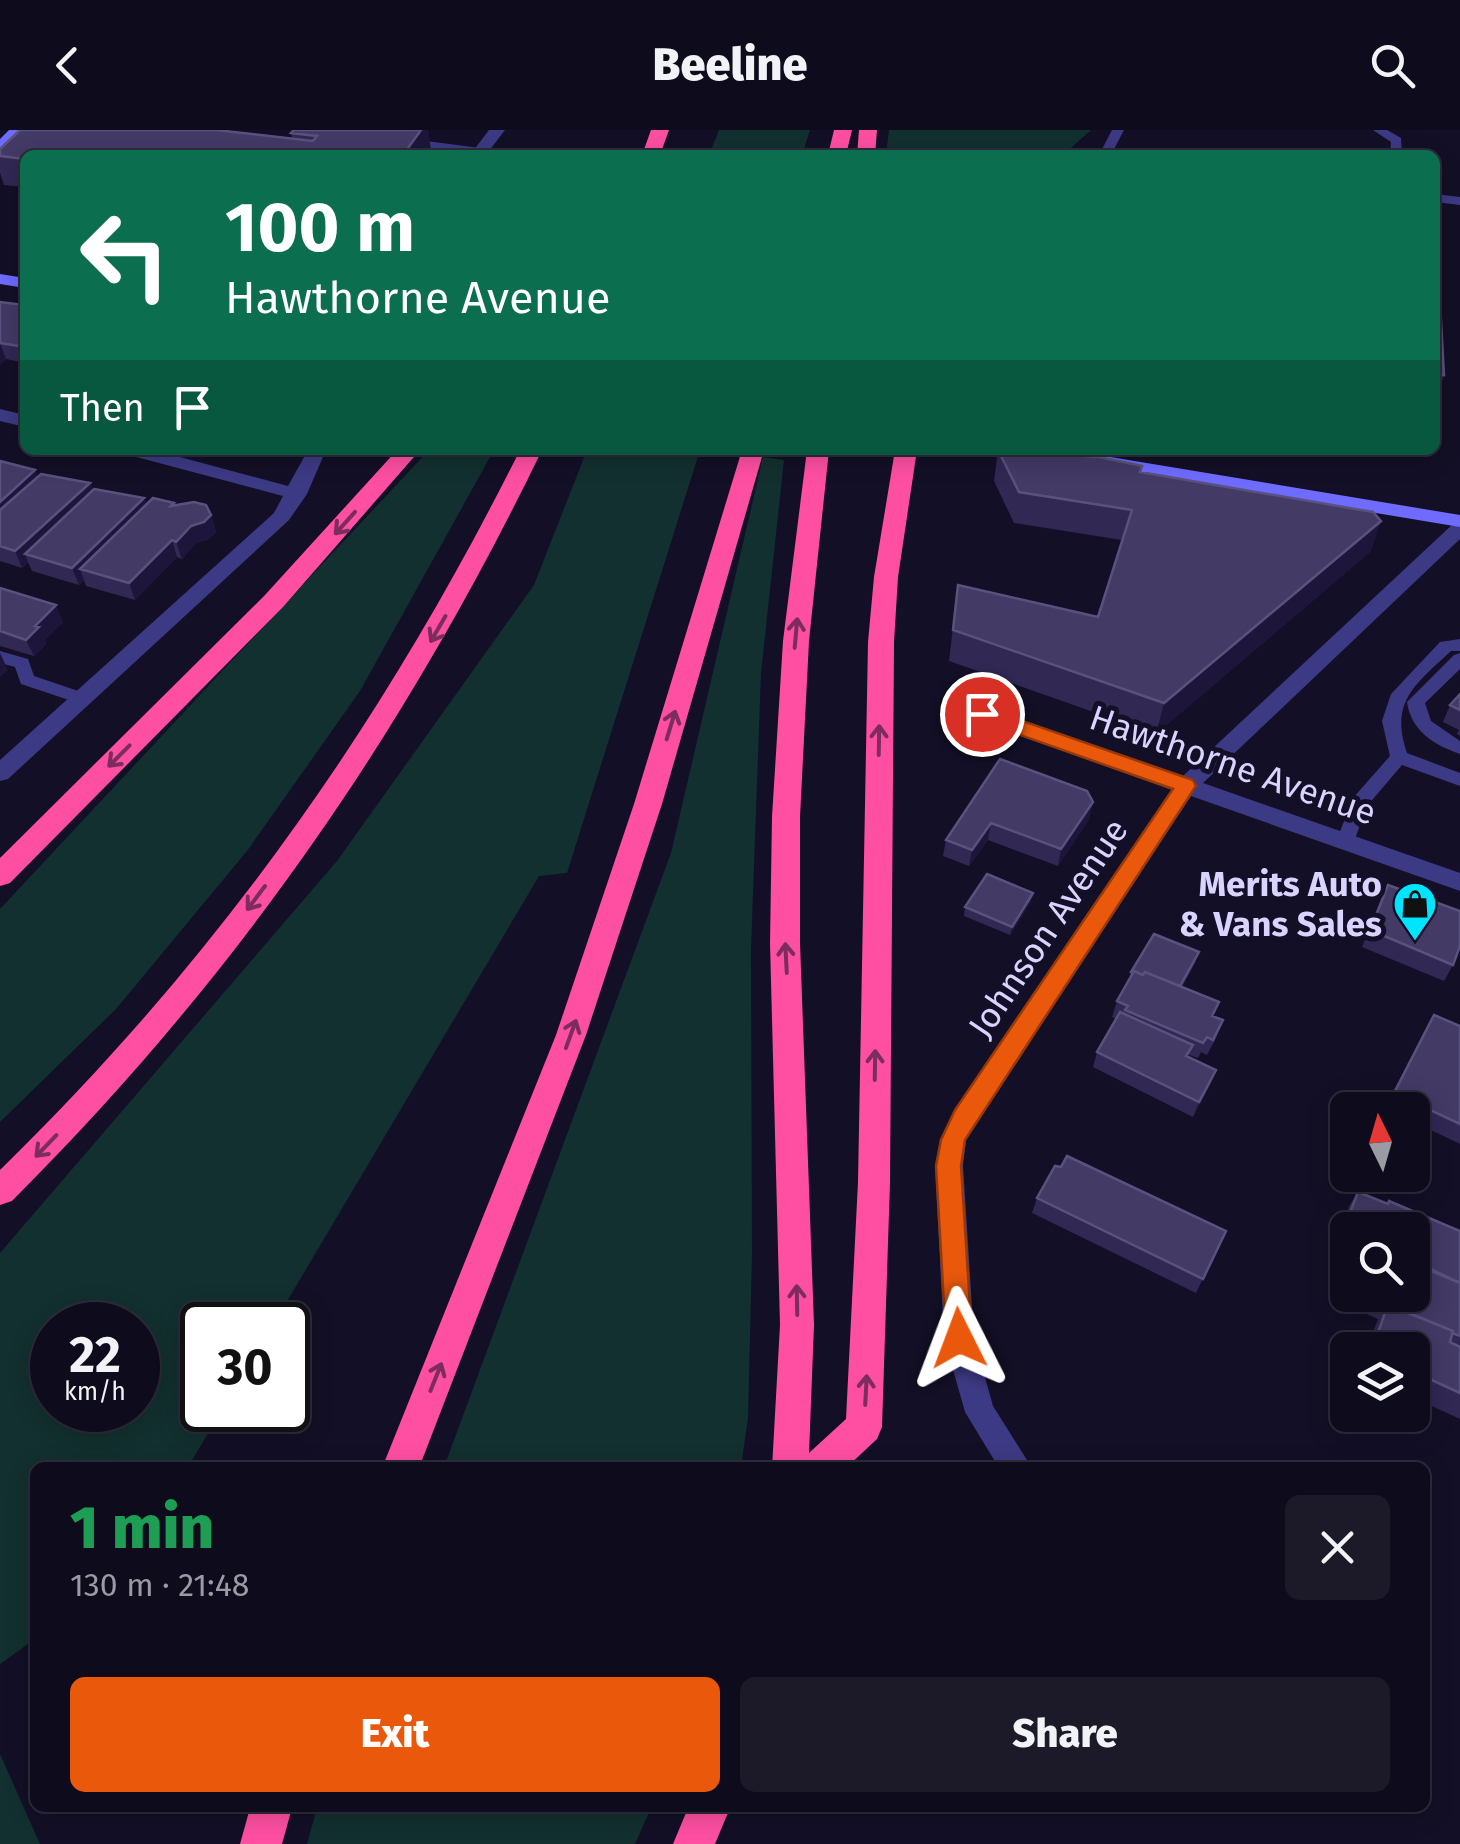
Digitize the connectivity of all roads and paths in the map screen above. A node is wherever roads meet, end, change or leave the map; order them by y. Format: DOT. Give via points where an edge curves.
graph roads {
  1 [pos="18,130"];
  2 [pos="497,130"];
  3 [pos="1379,130"];
  4 [pos="385,140"];
  5 [pos="0,148"];
  6 [pos="457,150"];
  7 [pos="481,150"];
  8 [pos="1396,150"];
  9 [pos="151,455"];
  10 [pos="315,455"];
  11 [pos="405,455"];
  12 [pos="528,455"];
  13 [pos="752,455"];
  14 [pos="905,455"];
  15 [pos="1063,455"];
  16 [pos="816,457"];
  17 [pos="297,494"];
  18 [pos="1460,524"];
  19 [pos="1460,645"];
  20 [pos="0,657"];
  21 [pos="1460,659"];
  22 [pos="84,699"];
  23 [pos="982,714"];
  24 [pos="1460,748"];
  25 [pos="1399,757"];
  26 [pos="0,773"];
  27 [pos="1460,780"];
  28 [pos="1186,786"];
  29 [pos="1345,842"];
  30 [pos="0,875"];
  31 [pos="1460,882"];
  32 [pos="0,1190"];
  33 [pos="402,1462"];
  34 [pos="790,1462"];
  35 [pos="826,1462"];
  36 [pos="1013,1462"];
  37 [pos="270,1812"];
  38 [pos="707,1812"];
  39 [pos="260,1844"];
  40 [pos="694,1844"];
  1 -- 5 [label="street"];
  2 -- 7 [label="street"];
  3 -- 8 [label="lane" via="1397,141"];
  4 -- 6 [label="lane"];
  9 -- 17 [label="street"];
  10 -- 17 [label="street"];
  11 -- 30 [label="highway, one-way" via="274,601"];
  12 -- 32 [label="highway, one-way" via="442,623 340,783 180,996"];
  33 -- 13 [label="highway, one-way" via="571,1034"];
  35 -- 14 [label="highway, one-way" via="864,1427 881,642"];
  15 -- 18 [label="street"];
  34 -- 16 [label="highway, one-way" via="797,1325 786,817"];
  17 -- 22 [label="street" via="282,516"];
  18 -- 28 [label="street, Johnson Avenue"];
  19 -- 25 [label="lane" via="1446,646 1392,700 1390,738"];
  20 -- 22 [label="lane" via="22,663 27,680"];
  21 -- 24 [label="lane" via="1416,702 1426,730"];
  22 -- 26 [label="street"];
  23 -- 28 [label="street, Hawthorne Avenue"];
  25 -- 27 [label="lane"];
  25 -- 29 [label="lane" via="1358,802"];
  28 -- 29 [label="street, Hawthorne Avenue"];
  28 -- 36 [label="street, Johnson Avenue" via="953,1140 959,1338 980,1412"];
  29 -- 31 [label="street, Hawthorne Avenue"];
  37 -- 39 [label="highway"];
  38 -- 40 [label="highway"];
}
